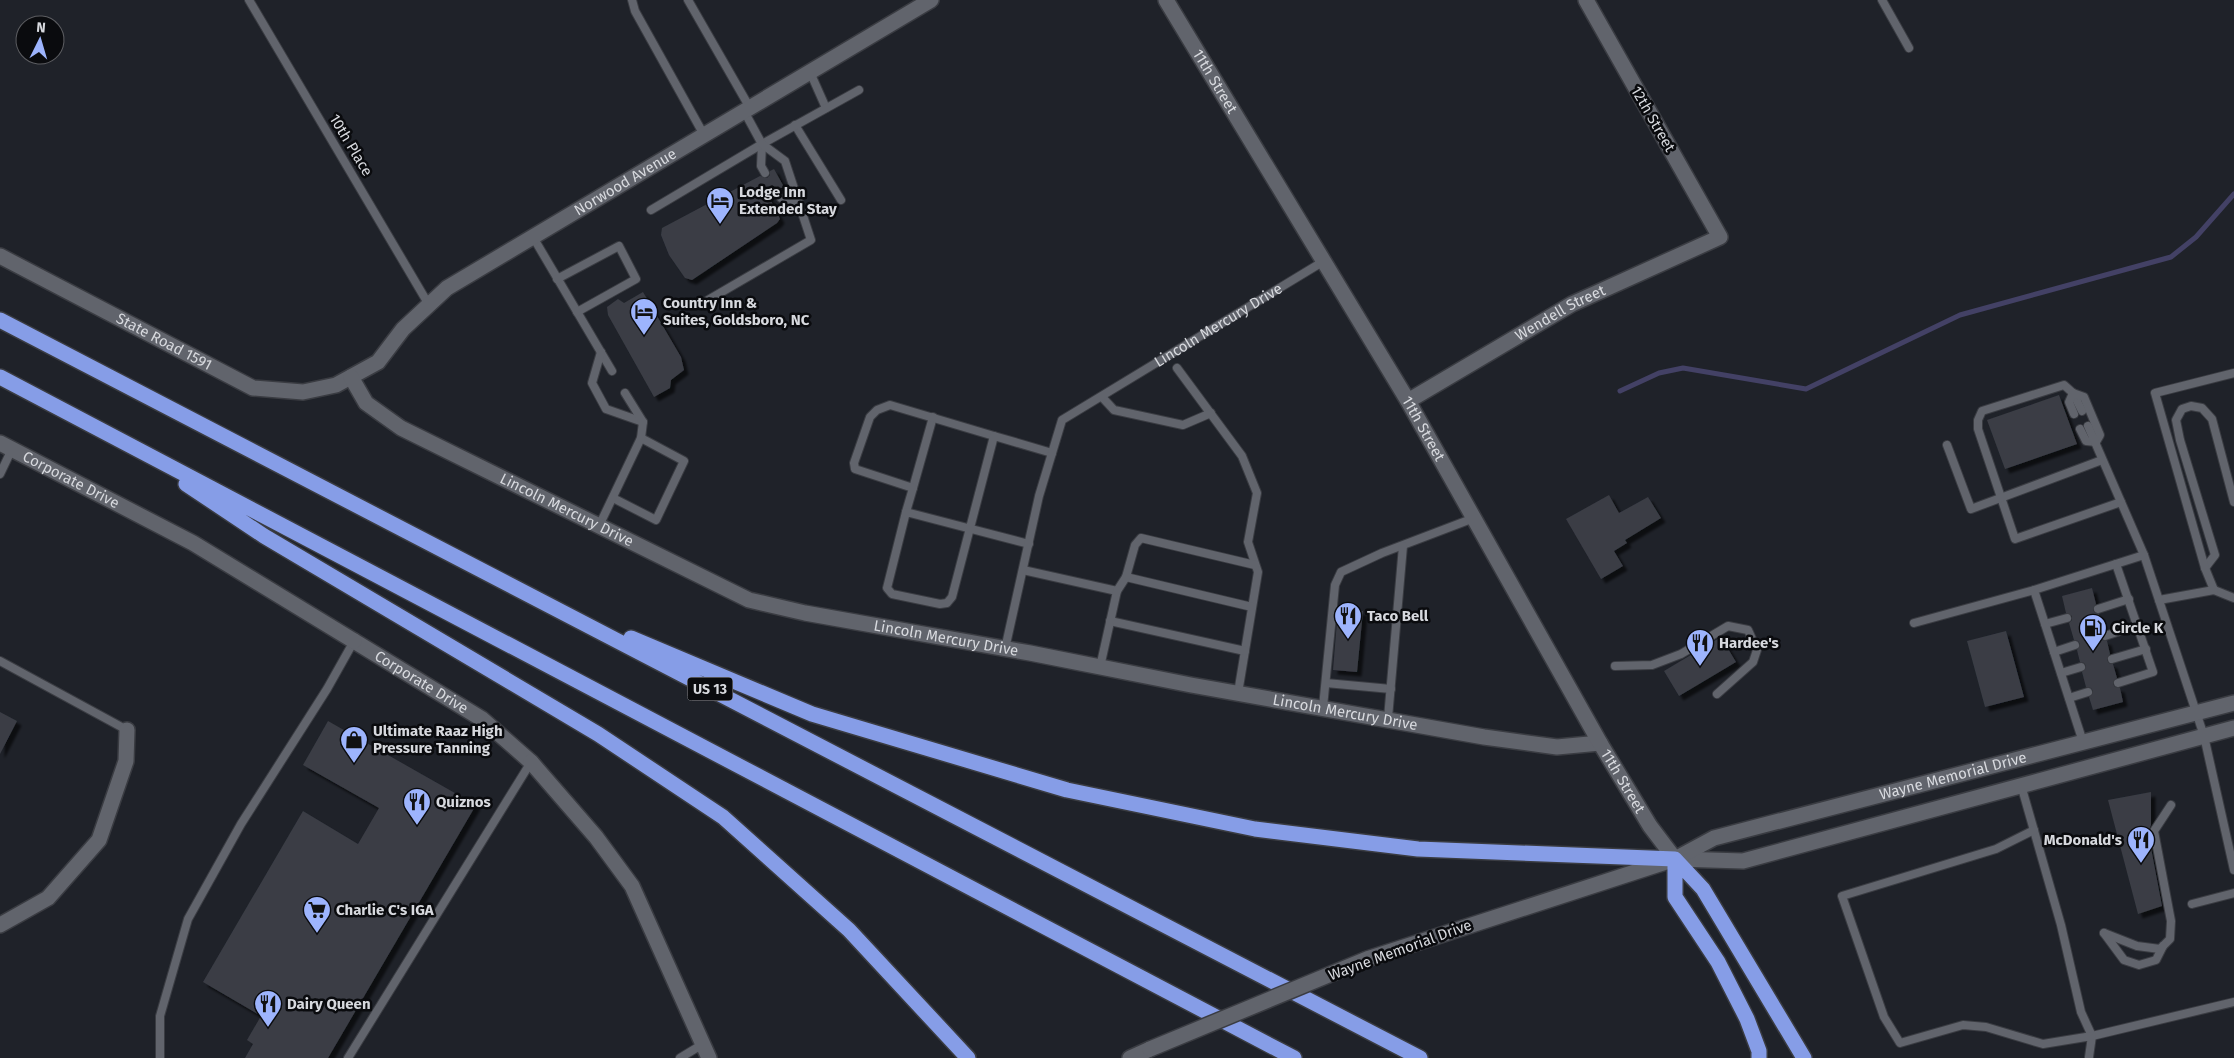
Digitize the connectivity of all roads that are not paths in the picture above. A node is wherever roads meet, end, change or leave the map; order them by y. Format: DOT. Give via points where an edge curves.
graph roads {
  1 [pos="249,0"];
  2 [pos="632,0"];
  3 [pos="688,0"];
  4 [pos="931,0"];
  5 [pos="1166,0"];
  6 [pos="1586,0"];
  7 [pos="1882,0"];
  8 [pos="1909,48"];
  9 [pos="810,72"];
  10 [pos="859,90"];
  11 [pos="826,108"];
  12 [pos="747,110"];
  13 [pos="796,125"];
  14 [pos="704,135"];
  15 [pos="762,144"];
  16 [pos="765,173"];
  17 [pos="776,191"];
  18 [pos="841,200"];
  19 [pos="800,204"];
  20 [pos="651,210"];
  21 [pos="1720,237"];
  22 [pos="533,238"];
  23 [pos="0,256"];
  24 [pos="1324,261"];
  25 [pos="557,279"];
  26 [pos="708,300"];
  27 [pos="429,305"];
  28 [pos="577,312"];
  29 [pos="0,320"];
  30 [pos="601,352"];
  31 [pos="1178,368"];
  32 [pos="612,371"];
  33 [pos="2234,373"];
  34 [pos="0,377"];
  35 [pos="351,377"];
  36 [pos="336,385"];
  37 [pos="625,393"];
  38 [pos="2072,393"];
  39 [pos="1102,397"];
  40 [pos="1408,401"];
  41 [pos="2078,412"];
  42 [pos="1210,413"];
  43 [pos="933,417"];
  44 [pos="643,422"];
  45 [pos="2084,428"];
  46 [pos="994,436"];
  47 [pos="641,438"];
  48 [pos="123,441"];
  49 [pos="2096,442"];
  50 [pos="1947,445"];
  51 [pos="6,446"];
  52 [pos="1052,453"];
  53 [pos="2102,460"];
  54 [pos="0,474"];
  55 [pos="913,488"];
  56 [pos="612,498"];
  57 [pos="2001,498"];
  58 [pos="2121,502"];
  59 [pos="2234,502"];
  60 [pos="906,512"];
  61 [pos="1474,518"];
  62 [pos="599,526"];
  63 [pos="969,530"];
  64 [pos="1029,544"];
  65 [pos="1403,546"];
  66 [pos="2144,554"];
  67 [pos="2116,564"];
  68 [pos="1255,565"];
  69 [pos="2205,568"];
  70 [pos="1023,570"];
  71 [pos="1126,577"];
  72 [pos="2034,590"];
  73 [pos="2214,590"];
  74 [pos="1117,591"];
  75 [pos="532,596"];
  76 [pos="2234,598"];
  77 [pos="2129,599"];
  78 [pos="2159,600"];
  79 [pos="1252,607"];
  80 [pos="2098,609"];
  81 [pos="2068,618"];
  82 [pos="1110,621"];
  83 [pos="1914,623"];
  84 [pos="2046,624"];
  85 [pos="2138,625"];
  86 [pos="2105,636"];
  87 [pos="354,641"];
  88 [pos="2075,646"];
  89 [pos="1006,648"];
  90 [pos="2146,649"];
  91 [pos="1245,651"];
  92 [pos="2054,652"];
  93 [pos="2112,659"];
  94 [pos="0,661"];
  95 [pos="1100,666"];
  96 [pos="1614,666"];
  97 [pos="2081,667"];
  98 [pos="2061,673"];
  99 [pos="1326,683"];
  100 [pos="2118,683"];
  101 [pos="1391,688"];
  102 [pos="2088,692"];
  103 [pos="1238,693"];
  104 [pos="1717,694"];
  105 [pos="2069,698"];
  106 [pos="2234,703"];
  107 [pos="1324,707"];
  108 [pos="2196,712"];
  109 [pos="1388,718"];
  110 [pos="2234,728"];
  111 [pos="127,730"];
  112 [pos="2204,736"];
  113 [pos="2084,742"];
  114 [pos="1600,743"];
  115 [pos="531,762"];
  116 [pos="2021,785"];
  117 [pos="2171,805"];
  118 [pos="2034,830"];
  119 [pos="1675,859"];
  120 [pos="2234,870"];
  121 [pos="2234,893"];
  122 [pos="2192,904"];
  123 [pos="0,925"];
  124 [pos="2164,944"];
  125 [pos="2234,1002"];
  126 [pos="2092,1036"];
  127 [pos="706,1051"];
  128 [pos="160,1058"];
  129 [pos="348,1058"];
  130 [pos="680,1058"];
  131 [pos="968,1058"];
  132 [pos="1130,1058"];
  133 [pos="1294,1058"];
  134 [pos="1420,1058"];
  135 [pos="1760,1058"];
  136 [pos="1804,1058"];
  137 [pos="2089,1058"];
  1 -- 27 [label="lane, 10th Place"];
  2 -- 14 [label="lane"];
  3 -- 12 [label="lane"];
  4 -- 9 [label="street, Norwood Avenue"];
  5 -- 24 [label="street, 11th Street"];
  6 -- 21 [label="street, 12th Street"];
  7 -- 8 [label="lane"];
  9 -- 11 [label="lane"];
  9 -- 12 [label="street, Norwood Avenue"];
  10 -- 11 [label="lane"];
  11 -- 13 [label="lane"];
  12 -- 14 [label="street, Norwood Avenue"];
  12 -- 15 [label="lane"];
  13 -- 15 [label="lane"];
  13 -- 18 [label="lane"];
  14 -- 22 [label="street, Norwood Avenue"];
  15 -- 16 [label="lane" via="761,166"];
  15 -- 19 [label="lane" via="785,161"];
  15 -- 20 [label="lane"];
  17 -- 19 [label="lane" via="781,198"];
  19 -- 26 [label="lane" via="811,240"];
  21 -- 40 [label="street, Wendell Street" via="1572,304"];
  22 -- 25 [label="lane"];
  22 -- 27 [label="street, Norwood Avenue" via="447,288"];
  23 -- 36 [label="street, State Road 1591" via="253,388 303,392"];
  24 -- 39 [label="lane, Lincoln Mercury Drive"];
  24 -- 40 [label="street, 11th Street"];
  25 -- 28 [label="lane"];
  25 -- 28 [label="lane" via="618,246 636,279"];
  27 -- 35 [label="street, Norwood Avenue" via="403,329 378,362"];
  28 -- 30 [label="lane"];
  29 -- 75 [label="highway, US 13"];
  30 -- 32 [label="lane"];
  30 -- 44 [label="lane" via="592,383 606,409"];
  31 -- 42 [label="lane"];
  33 -- 69 [label="lane" via="2155,393"];
  34 -- 48 [label="highway"];
  35 -- 36 [label="street, Norwood Avenue"];
  35 -- 62 [label="street, Lincoln Mercury Drive" via="366,403 401,428"];
  37 -- 44 [label="lane"];
  38 -- 41 [label="lane" via="2069,402"];
  38 -- 49 [label="lane" via="2084,396 2100,435"];
  38 -- 57 [label="lane" via="2064,385 1982,412 1978,429"];
  39 -- 42 [label="lane" via="1114,410 1183,425"];
  39 -- 52 [label="lane, Lincoln Mercury Drive" via="1062,420"];
  40 -- 61 [label="street, 11th Street"];
  42 -- 68 [label="lane" via="1242,456 1257,493 1248,542"];
  43 -- 46 [label="lane"];
  43 -- 55 [label="lane"];
  43 -- 55 [label="lane" via="890,404 876,410 854,463 855,468 864,472"];
  44 -- 47 [label="lane"];
  45 -- 49 [label="lane"];
  46 -- 52 [label="lane"];
  46 -- 63 [label="lane"];
  47 -- 56 [label="lane"];
  47 -- 56 [label="lane" via="684,461 656,520"];
  48 -- 131 [label="highway" via="264,536 598,734 723,817 849,930"];
  48 -- 133 [label="highway"];
  49 -- 53 [label="lane"];
  50 -- 57 [label="lane" via="1971,509"];
  51 -- 54 [label="lane"];
  51 -- 87 [label="street, Corporate Drive" via="192,543"];
  52 -- 64 [label="lane"];
  53 -- 57 [label="lane"];
  53 -- 58 [label="lane"];
  55 -- 60 [label="lane"];
  56 -- 62 [label="lane"];
  57 -- 58 [label="lane" via="2015,539"];
  58 -- 66 [label="lane"];
  59 -- 69 [label="lane" via="2212,419 2202,408 2191,406 2182,409 2176,420 2180,440 2214,555"];
  60 -- 63 [label="lane"];
  60 -- 63 [label="lane" via="888,581 887,588 892,594 947,603 952,598"];
  61 -- 65 [label="lane"];
  61 -- 114 [label="street, 11th Street"];
  62 -- 89 [label="street, Lincoln Mercury Drive" via="749,600 805,614"];
  63 -- 64 [label="lane"];
  64 -- 70 [label="lane"];
  65 -- 99 [label="lane" via="1341,572 1335,585"];
  65 -- 101 [label="lane"];
  66 -- 67 [label="lane"];
  66 -- 78 [label="lane"];
  67 -- 72 [label="lane"];
  67 -- 77 [label="lane"];
  68 -- 71 [label="lane" via="1141,538 1135,545"];
  68 -- 79 [label="lane" via="1258,572"];
  69 -- 73 [label="lane"];
  70 -- 74 [label="lane"];
  70 -- 89 [label="lane"];
  71 -- 74 [label="lane"];
  71 -- 79 [label="lane"];
  72 -- 83 [label="lane"];
  72 -- 84 [label="lane"];
  73 -- 76 [label="lane"];
  73 -- 78 [label="lane"];
  74 -- 82 [label="lane"];
  75 -- 119 [label="highway" via="812,714 1067,790 1255,830 1418,849"];
  75 -- 134 [label="highway, US 13"];
  77 -- 80 [label="lane"];
  77 -- 85 [label="lane"];
  78 -- 108 [label="lane"];
  79 -- 91 [label="lane"];
  81 -- 84 [label="lane"];
  82 -- 91 [label="lane"];
  82 -- 95 [label="lane"];
  84 -- 92 [label="lane"];
  85 -- 86 [label="lane"];
  85 -- 90 [label="lane"];
  87 -- 115 [label="street, Corporate Drive" via="482,719"];
  87 -- 128 [label="lane" via="241,824 188,919 160,1016"];
  88 -- 92 [label="lane"];
  89 -- 95 [label="street, Lincoln Mercury Drive"];
  90 -- 93 [label="lane"];
  90 -- 100 [label="lane" via="2153,672"];
  91 -- 103 [label="lane"];
  92 -- 98 [label="lane"];
  94 -- 111 [label="lane"];
  95 -- 103 [label="street, Lincoln Mercury Drive"];
  96 -- 104 [label="lane" via="1652,665 1681,654 1728,626 1748,630 1757,650 1753,662"];
  97 -- 98 [label="lane"];
  98 -- 105 [label="lane"];
  99 -- 101 [label="lane"];
  99 -- 107 [label="lane"];
  101 -- 109 [label="lane"];
  102 -- 105 [label="lane"];
  103 -- 107 [label="street, Lincoln Mercury Drive"];
  105 -- 113 [label="lane"];
  106 -- 108 [label="street, Wayne Memorial Drive"];
  107 -- 109 [label="street, Lincoln Mercury Drive"];
  108 -- 112 [label="lane"];
  108 -- 113 [label="street, Wayne Memorial Drive"];
  109 -- 114 [label="street, Lincoln Mercury Drive" via="1556,747"];
  110 -- 112 [label="street, Wayne Memorial Drive"];
  111 -- 123 [label="street" via="126,761 99,840 48,898"];
  112 -- 116 [label="street, Wayne Memorial Drive"];
  112 -- 120 [label="lane"];
  113 -- 119 [label="street, Wayne Memorial Drive" via="1714,838"];
  114 -- 119 [label="street, 11th Street" via="1650,826"];
  115 -- 127 [label="street, Corporate Drive" via="596,836 632,886"];
  115 -- 129 [label="lane"];
  116 -- 118 [label="lane"];
  116 -- 119 [label="street, Wayne Memorial Drive" via="1743,862"];
  117 -- 124 [label="lane" via="2154,831 2171,921 2170,938"];
  118 -- 126 [label="lane" via="2081,1012"];
  118 -- 126 [label="lane" via="1996,849 1842,896 1884,1017 1900,1043 1963,1025 1986,1027 2043,1044"];
  119 -- 132 [label="street, Wayne Memorial Drive, bridge" via="1367,959"];
  119 -- 135 [label="highway" via="1675,897 1718,962 1747,1019"];
  119 -- 136 [label="highway" via="1703,889"];
  121 -- 122 [label="lane"];
  124 -- 124 [label="lane" via="2160,949 2137,946 2104,933 2124,960 2139,966 2156,960"];
  125 -- 126 [label="lane"];
  126 -- 137 [label="lane"];
  127 -- 130 [label="lane"];
}
